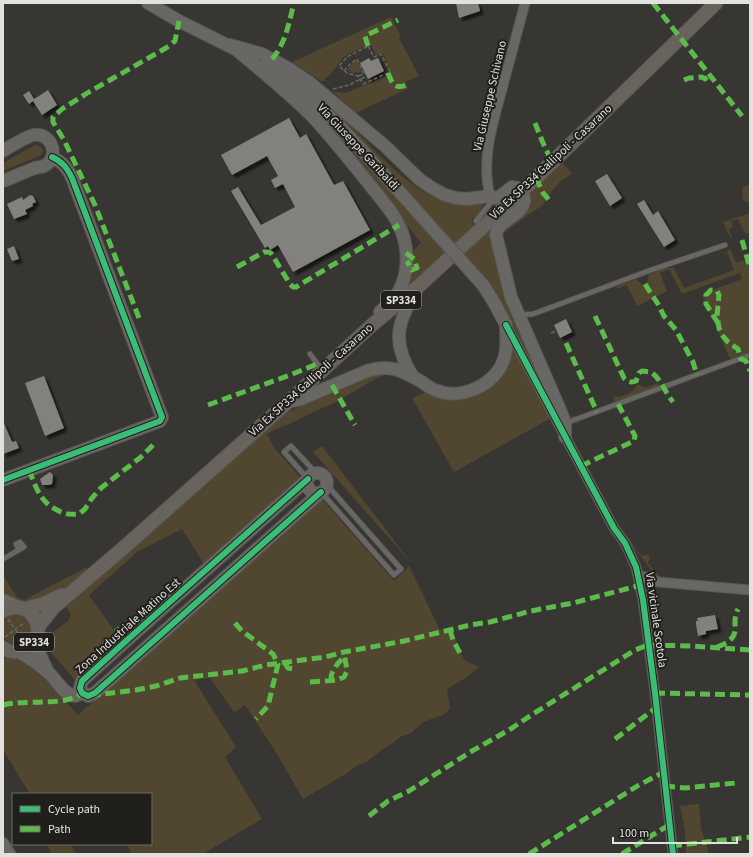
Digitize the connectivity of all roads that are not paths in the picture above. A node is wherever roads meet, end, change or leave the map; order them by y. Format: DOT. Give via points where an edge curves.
graph roads {
  1 [pos="148,3"];
  2 [pos="525,3"];
  3 [pos="716,3"];
  4 [pos="230,46"];
  5 [pos="3,151"];
  6 [pos="52,157"];
  7 [pos="3,181"];
  8 [pos="522,190"];
  9 [pos="492,197"];
  10 [pos="476,221"];
  11 [pos="725,245"];
  12 [pos="420,285"];
  13 [pos="518,315"];
  14 [pos="372,325"];
  15 [pos="506,325"];
  16 [pos="310,354"];
  17 [pos="750,355"];
  18 [pos="322,370"];
  19 [pos="413,377"];
  20 [pos="288,402"];
  21 [pos="564,423"];
  22 [pos="565,437"];
  23 [pos="312,476"];
  24 [pos="3,480"];
  25 [pos="324,489"];
  26 [pos="242,539"];
  27 [pos="19,550"];
  28 [pos="253,552"];
  29 [pos="3,559"];
  30 [pos="639,575"];
  31 [pos="78,587"];
  32 [pos="750,590"];
  33 [pos="3,600"];
  34 [pos="21,608"];
  35 [pos="4,614"];
  36 [pos="143,626"];
  37 [pos="37,633"];
  38 [pos="155,640"];
  39 [pos="10,652"];
  40 [pos="50,674"];
  41 [pos="82,693"];
  42 [pos="3,842"];
  43 [pos="11,854"];
  44 [pos="673,854"];
  1 -- 4 [label="main road, Via Giuseppe Garibaldi"];
  2 -- 9 [label="street, Via Giuseppe Schivano" via="490,139 487,168 488,187"];
  3 -- 8 [label="main road, Via Ex SP334 Gallipoli - Casarano / SP334"];
  4 -- 9 [label="main road" via="262,54 309,82 384,146 419,180 432,188 445,195 467,199"];
  4 -- 14 [label="main road" via="264,72 312,116 395,217 402,230 406,245 405,276 395,297 377,315"];
  4 -- 15 [label="main road, Via Giuseppe Garibaldi, bridge" via="277,73 318,104 339,125 482,285"];
  5 -- 6 [label="main road" via="33,135 41,135 52,145"];
  6 -- 7 [label="main road" via="45,166"];
  6 -- 24 [label="main road" via="67,167 72,178 162,417 155,423"];
  8 -- 9 [label="main road" via="512,187 499,196"];
  8 -- 12 [label="main road, Via Ex SP334 Gallipoli - Casarano / SP334"];
  8 -- 13 [label="main road" via="525,201 522,208 496,230 511,297"];
  9 -- 10 [label="lane"];
  11 -- 13 [label="lane" via="533,314"];
  12 -- 14 [label="main road, Via Ex SP334 Gallipoli - Casarano / SP334"];
  12 -- 19 [label="main road" via="410,300 398,334 399,348"];
  13 -- 21 [label="main road"];
  14 -- 18 [label="main road, Via Ex SP334 Gallipoli - Casarano / SP334"];
  15 -- 19 [label="main road" via="507,346 504,360 484,384 451,394 435,390"];
  15 -- 22 [label="street, Via vicinale Scotola"];
  16 -- 18 [label="lane"];
  17 -- 21 [label="lane"];
  18 -- 20 [label="main road, Via Ex SP334 Gallipoli - Casarano / SP334"];
  19 -- 20 [label="main road" via="393,369 378,368"];
  20 -- 31 [label="main road, Via Ex SP334 Gallipoli - Casarano / SP334"];
  21 -- 22 [label="main road"];
  22 -- 30 [label="street, Via vicinale Scotola" via="602,507 632,556"];
  23 -- 23 [label="lane" via="291,446 284,452"];
  23 -- 25 [label="main road" via="324,476 327,480"];
  23 -- 25 [label="main road" via="309,488 316,493"];
  23 -- 26 [label="main road, Zona Industriale Matino Est"];
  25 -- 25 [label="lane" via="394,575 401,569"];
  25 -- 28 [label="main road, Zona Industriale Matino Est"];
  26 -- 28 [label="main road"];
  26 -- 36 [label="main road, Zona Industriale Matino Est"];
  27 -- 29 [label="lane"];
  28 -- 38 [label="main road, Zona Industriale Matino Est"];
  30 -- 32 [label="street" via="658,582"];
  30 -- 44 [label="street, Via vicinale Scotola"];
  31 -- 34 [label="main road, Via Ex SP334 Gallipoli - Casarano / SP334" via="43,604"];
  31 -- 37 [label="main road, Via Ex SP334 Gallipoli - Casarano / SP334" via="50,611"];
  33 -- 34 [label="main road"];
  34 -- 35 [label="main road, SP334" via="12,607"];
  34 -- 37 [label="main road, SP334" via="33,616"];
  36 -- 38 [label="main road"];
  36 -- 41 [label="main road, Zona Industriale Matino Est" via="82,681"];
  37 -- 39 [label="main road, SP334" via="29,648"];
  37 -- 40 [label="main road, Zona Industriale Matino Est" via="39,653"];
  38 -- 41 [label="main road, Zona Industriale Matino Est" via="92,695"];
  39 -- 40 [label="main road, Zona Industriale Matino Est" via="31,659"];
  40 -- 41 [label="main road, Zona Industriale Matino Est" via="70,695"];
  42 -- 43 [label="street"];
}
